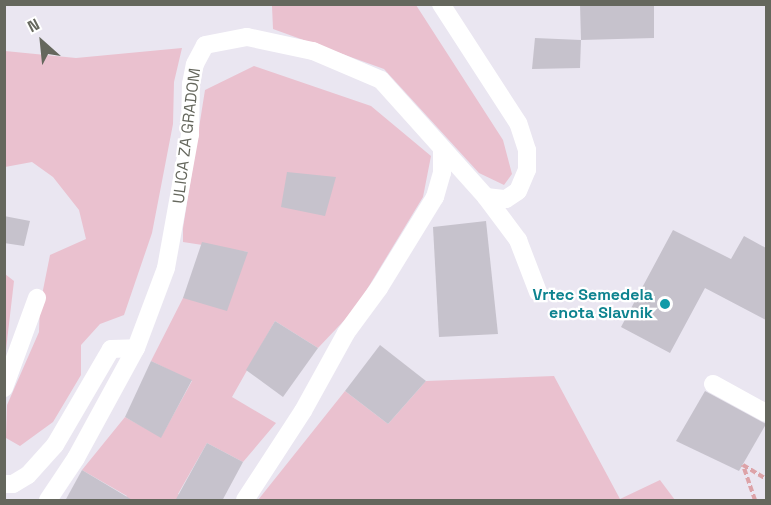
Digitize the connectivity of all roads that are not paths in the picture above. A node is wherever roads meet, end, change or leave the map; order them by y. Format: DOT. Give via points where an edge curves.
graph roads {
  1 [pos="441,4"];
  2 [pos="442,149"];
  3 [pos="486,197"];
  4 [pos="538,292"];
  5 [pos="37,298"];
  6 [pos="136,348"];
  7 [pos="713,384"];
  8 [pos="4,388"];
  9 [pos="766,413"];
  10 [pos="4,484"];
  11 [pos="48,501"];
  12 [pos="245,501"];
  1 -- 3 [label="street" via="465,45 503,95 527,150 527,170 518,191 506,199"];
  2 -- 3 [label="street, ULICA ZA GRADOM"];
  2 -- 6 [label="street, ULICA ZA GRADOM" via="381,80 313,51 247,37 205,45 191,84 189,134 166,268"];
  2 -- 12 [label="street" via="442,173 435,197 380,288 346,333 303,411"];
  3 -- 4 [label="street, ULICA ZA GRADOM" via="518,240"];
  5 -- 8 [label="street"];
  6 -- 10 [label="street" via="111,348 55,445 28,475 13,484"];
  6 -- 11 [label="street, ULICA ZA GRADOM"];
  7 -- 9 [label="street"];
}
